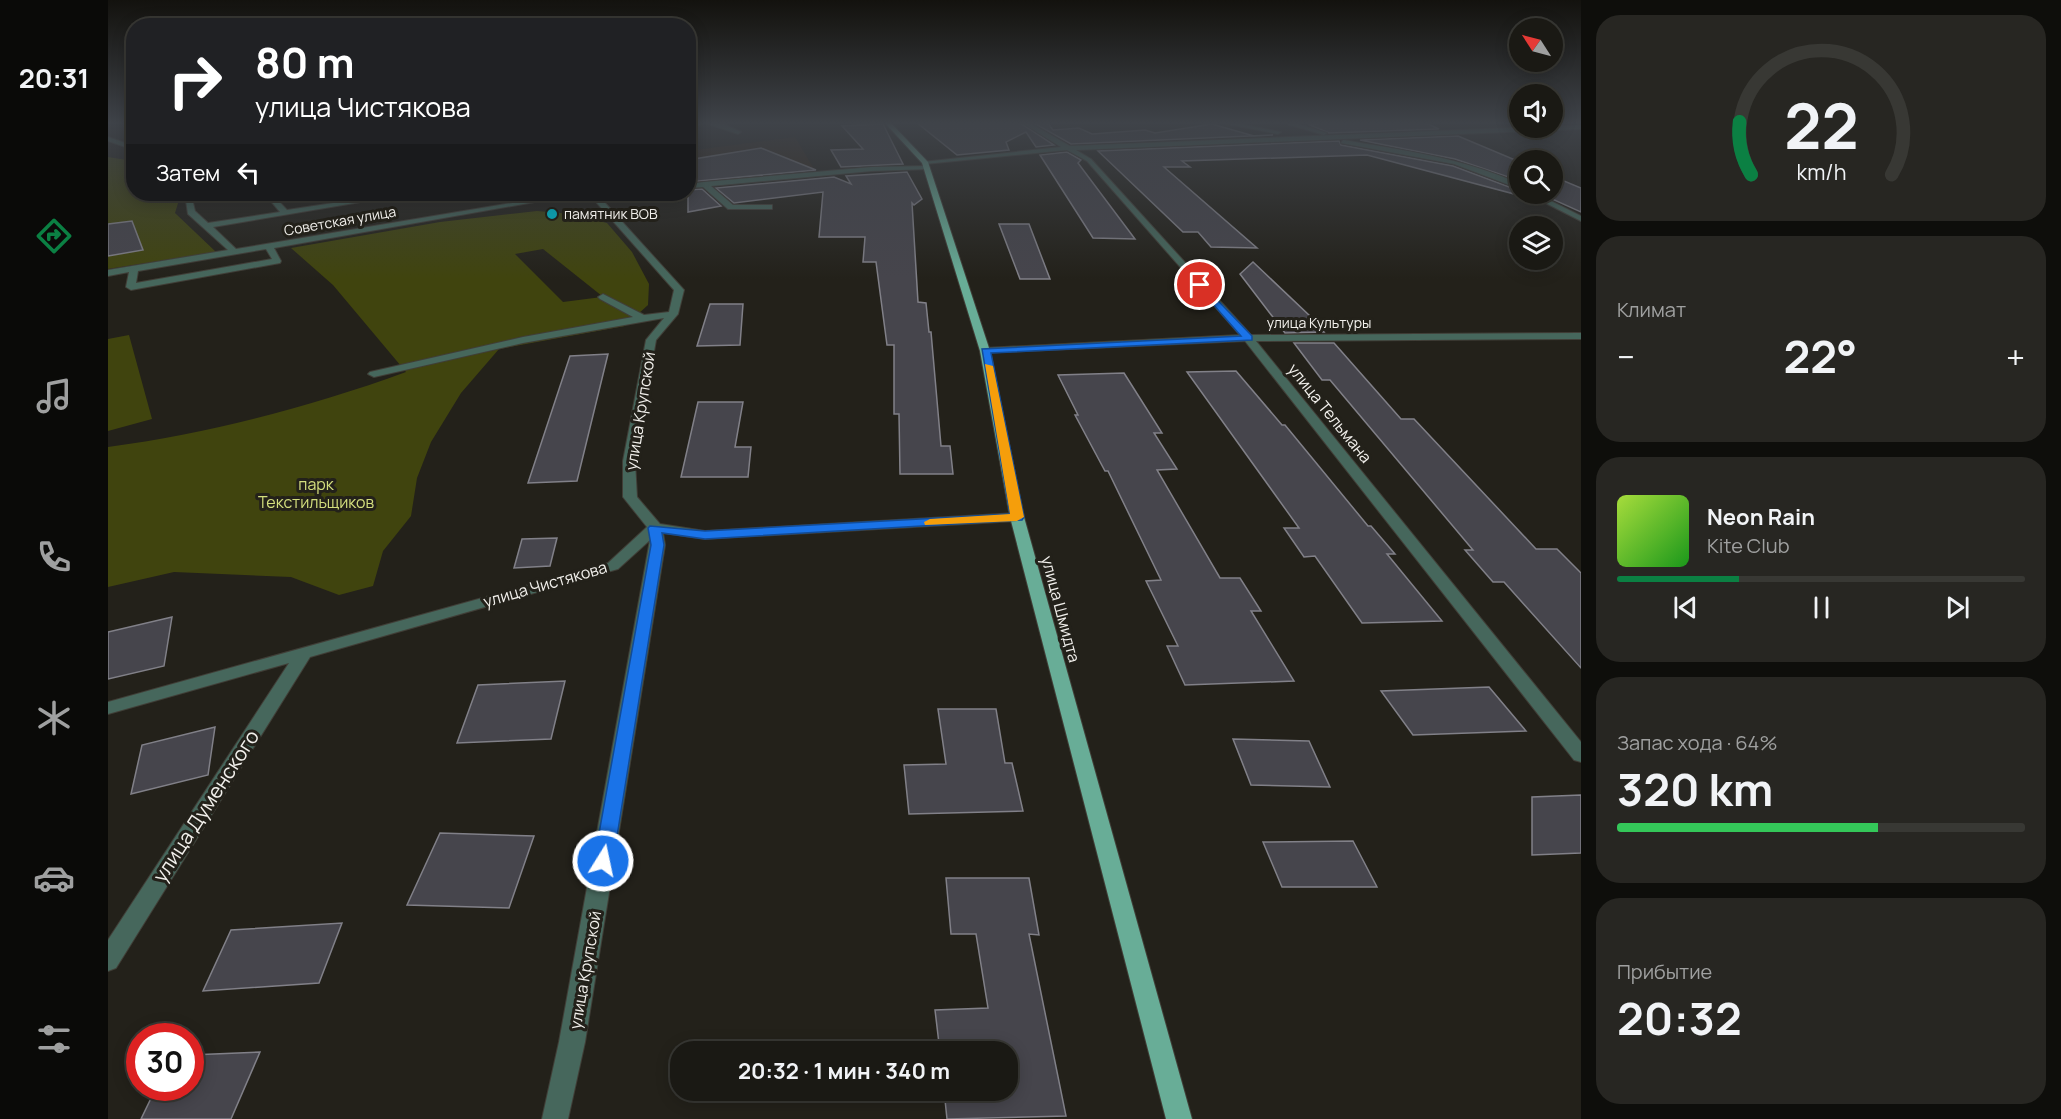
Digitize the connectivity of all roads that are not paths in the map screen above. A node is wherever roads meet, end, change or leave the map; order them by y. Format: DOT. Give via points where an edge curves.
graph roads {
  1 [pos="814,174"];
  2 [pos="929,174"];
  3 [pos="1102,174"];
  4 [pos="1491,174"];
  5 [pos="1509,182"];
  6 [pos="704,184"];
  7 [pos="696,185"];
  8 [pos="189,201"];
  9 [pos="274,201"];
  10 [pos="360,201"];
  11 [pos="535,201"];
  12 [pos="599,201"];
  13 [pos="1552,204"];
  14 [pos="769,207"];
  15 [pos="285,213"];
  16 [pos="1581,219"];
  17 [pos="207,226"];
  18 [pos="269,247"];
  19 [pos="236,252"];
  20 [pos="134,269"];
  21 [pos="108,273"];
  22 [pos="603,297"];
  23 [pos="673,314"];
  24 [pos="642,318"];
  25 [pos="1581,336"];
  26 [pos="1248,338"];
  27 [pos="985,351"];
  28 [pos="374,374"];
  29 [pos="1017,517"];
  30 [pos="655,528"];
  31 [pos="305,652"];
  32 [pos="108,708"];
  33 [pos="1581,755"];
  34 [pos="108,960"];
  35 [pos="555,1119"];
  36 [pos="1179,1119"];
  1 -- 6 [label="street"];
  2 -- 27 [label="main road, улица Шмидта"];
  3 -- 26 [label="street, улица Тельмана"];
  4 -- 5 [label="street"];
  6 -- 7 [label="street"];
  6 -- 14 [label="street" via="731,207"];
  8 -- 17 [label="street" via="190,212"];
  9 -- 15 [label="street"];
  10 -- 15 [label="street"];
  11 -- 18 [label="street, Советская улица"];
  12 -- 23 [label="street" via="679,290"];
  13 -- 16 [label="street"];
  15 -- 17 [label="street"];
  17 -- 19 [label="street"];
  18 -- 19 [label="street, Советская улица"];
  18 -- 20 [label="street" via="277,261 131,287"];
  19 -- 20 [label="street, Советская улица"];
  20 -- 21 [label="street, Советская улица"];
  22 -- 24 [label="street"];
  23 -- 24 [label="street"];
  23 -- 30 [label="street, улица Крупской" via="651,340 629,461 630,497"];
  24 -- 28 [label="street" via="478,348"];
  25 -- 26 [label="street, улица Культуры"];
  26 -- 27 [label="street, улица Культуры"];
  26 -- 33 [label="street, улица Тельмана"];
  27 -- 29 [label="main road, улица Шмидта"];
  29 -- 30 [label="street" via="705,535"];
  29 -- 36 [label="main road, улица Шмидта"];
  30 -- 31 [label="street, улица Чистякова" via="613,566"];
  30 -- 35 [label="street, улица Крупской" via="657,545 650,591 572,1042"];
  31 -- 32 [label="street, улица Чистякова"];
  31 -- 34 [label="street, улица Думенского"];
}
